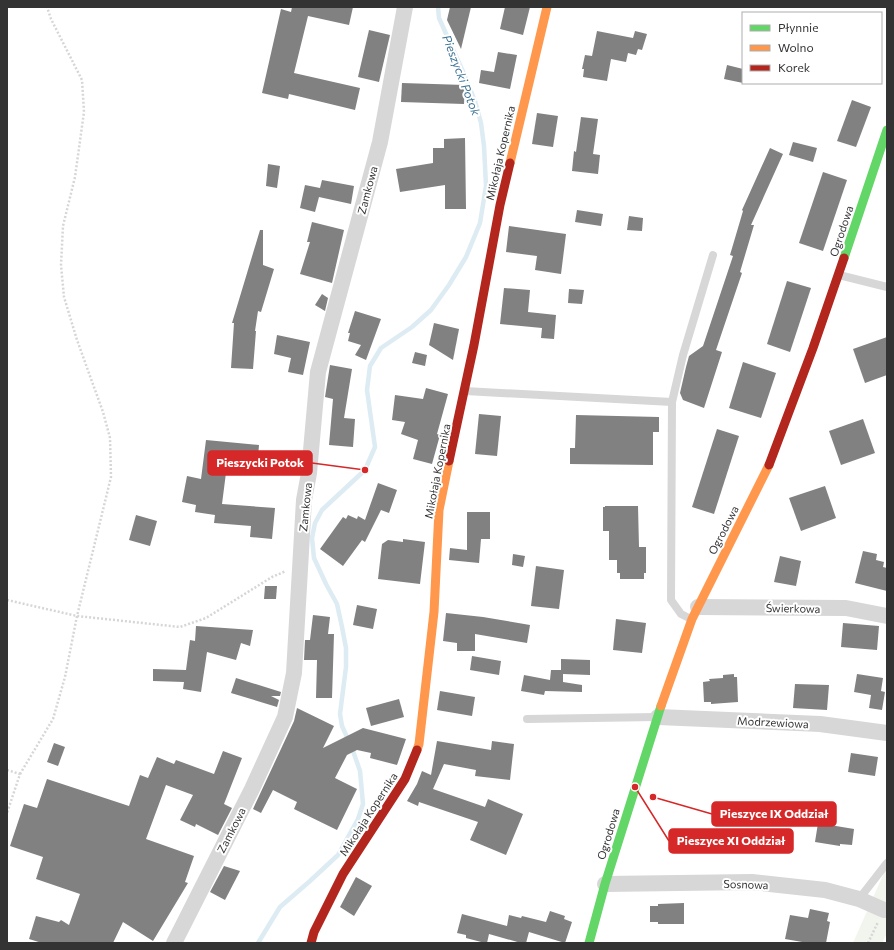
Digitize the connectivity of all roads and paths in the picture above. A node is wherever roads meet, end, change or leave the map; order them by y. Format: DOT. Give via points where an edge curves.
graph roads {
  1 [pos="47,7"];
  2 [pos="404,7"];
  3 [pos="547,7"];
  4 [pos="887,130"];
  5 [pos="713,255"];
  6 [pos="839,275"];
  7 [pos="887,287"];
  8 [pos="465,391"];
  9 [pos="672,402"];
  10 [pos="301,570"];
  11 [pos="7,600"];
  12 [pos="695,613"];
  13 [pos="77,616"];
  14 [pos="887,616"];
  15 [pos="658,717"];
  16 [pos="527,719"];
  17 [pos="887,733"];
  18 [pos="7,770"];
  19 [pos="20,774"];
  20 [pos="7,812"];
  21 [pos="887,863"];
  22 [pos="605,884"];
  23 [pos="859,899"];
  24 [pos="886,910"];
  25 [pos="176,942"];
  26 [pos="310,943"];
  27 [pos="589,943"];
  28 [pos="868,943"];
  1 -- 13 [label="path" via="82,80 84,112 75,177 64,226 61,266 64,297 110,438 111,477"];
  2 -- 10 [label="street, Zamkowa" via="380,142 318,372 309,473 304,500"];
  3 -- 8 [label="street, Mikołaja Kopernika" via="500,205"];
  4 -- 6 [label="street, Ogrodowa"];
  5 -- 9 [label="lane" via="683,355"];
  6 -- 7 [label="lane"];
  6 -- 12 [label="street, Ogrodowa" via="770,464"];
  8 -- 9 [label="lane"];
  8 -- 26 [label="street, Mikołaja Kopernika" via="440,510 434,612 419,744 405,780 343,874"];
  9 -- 12 [label="lane" via="671,600 681,614"];
  10 -- 13 [label="path" via="284,571 206,618 180,627"];
  10 -- 25 [label="street, Zamkowa" via="294,673 285,717"];
  11 -- 13 [label="path"];
  12 -- 14 [label="street, Świerkowa" via="846,608"];
  12 -- 15 [label="street, Ogrodowa"];
  13 -- 19 [label="path" via="65,677 53,719"];
  15 -- 16 [label="lane"];
  15 -- 17 [label="street, Modrzewiowa" via="820,724"];
  15 -- 22 [label="street, Ogrodowa"];
  18 -- 19 [label="path"];
  19 -- 20 [label="path"];
  21 -- 23 [label="lane"];
  22 -- 23 [label="street, Sosnowa" via="752,882 824,890"];
  22 -- 27 [label="street, Ogrodowa"];
  23 -- 24 [label="street, Sosnowa"];
  24 -- 28 [label="path"];
}
